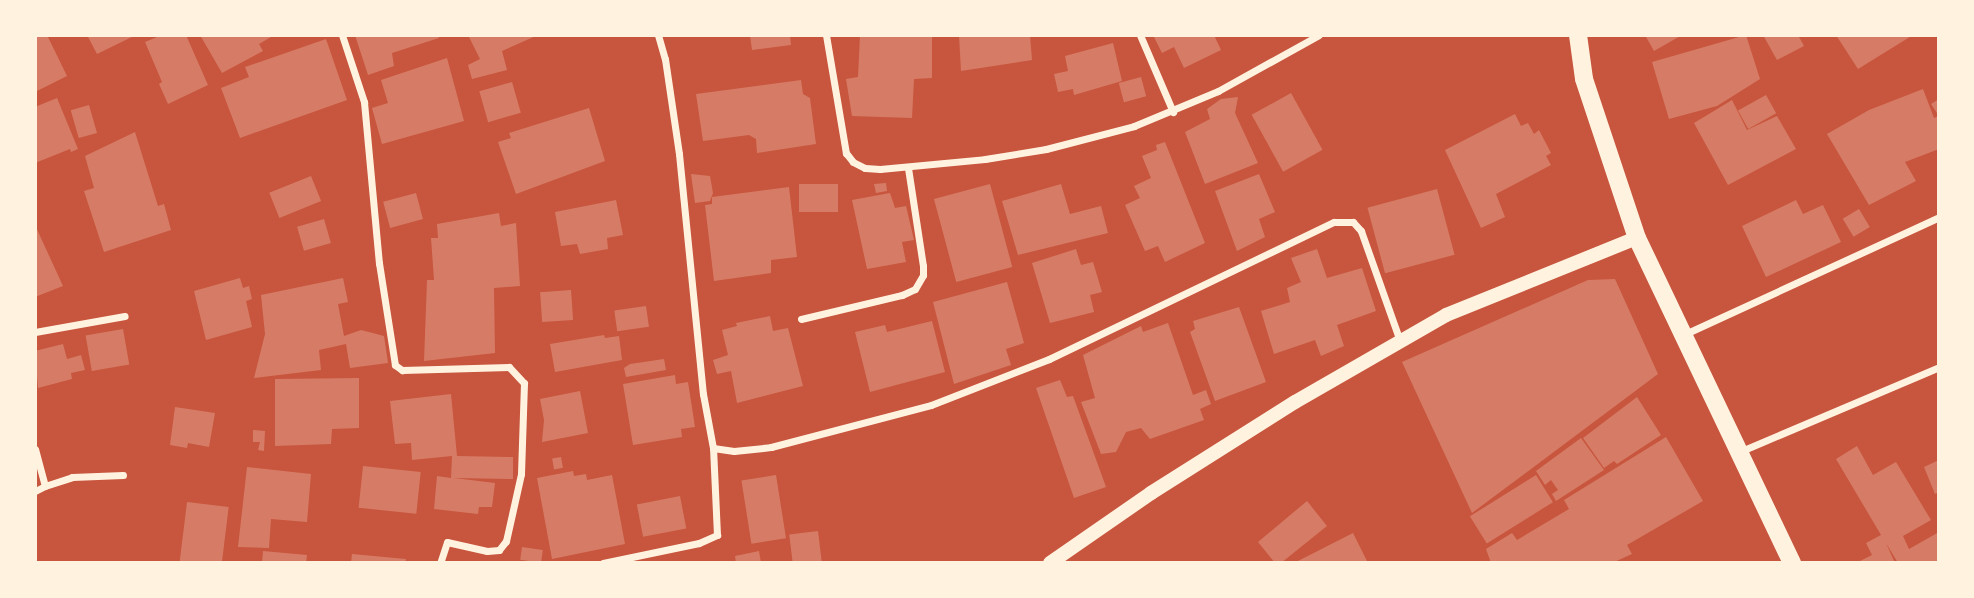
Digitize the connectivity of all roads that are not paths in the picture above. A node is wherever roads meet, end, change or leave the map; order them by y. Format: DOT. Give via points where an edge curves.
graph roads {
  1 [pos="342,35"];
  2 [pos="658,35"];
  3 [pos="826,35"];
  4 [pos="1140,35"];
  5 [pos="1318,35"];
  6 [pos="1577,35"];
  7 [pos="1173,112"];
  8 [pos="908,168"];
  9 [pos="1939,217"];
  10 [pos="1637,238"];
  11 [pos="125,316"];
  12 [pos="801,320"];
  13 [pos="35,332"];
  14 [pos="1682,336"];
  15 [pos="1400,341"];
  16 [pos="1939,367"];
  17 [pos="713,448"];
  18 [pos="35,449"];
  19 [pos="1738,452"];
  20 [pos="123,475"];
  21 [pos="45,486"];
  22 [pos="35,491"];
  23 [pos="440,563"];
  24 [pos="603,563"];
  25 [pos="1050,563"];
  26 [pos="1792,563"];
  1 -- 23 [label="street" via="363,102 394,365 402,370 509,367 524,383 522,474 506,541 499,550 487,551 447,542"];
  2 -- 17 [label="street" via="679,154 703,394"];
  3 -- 8 [label="street" via="846,153 865,168"];
  4 -- 7 [label="street"];
  5 -- 7 [label="street"];
  6 -- 10 [label="main road" via="1584,79"];
  7 -- 8 [label="street" via="1046,149"];
  8 -- 12 [label="street" via="923,266 915,289"];
  9 -- 14 [label="street"];
  10 -- 14 [label="main road"];
  10 -- 15 [label="main road" via="1446,315"];
  11 -- 13 [label="street"];
  14 -- 19 [label="main road"];
  15 -- 17 [label="street" via="1359,227 1347,221 1334,222 1049,359 931,405 771,447"];
  15 -- 25 [label="main road" via="1294,402"];
  16 -- 19 [label="street"];
  17 -- 24 [label="street" via="717,535"];
  18 -- 21 [label="street"];
  19 -- 26 [label="main road"];
  20 -- 21 [label="street" via="72,477"];
  21 -- 22 [label="street"];
}
